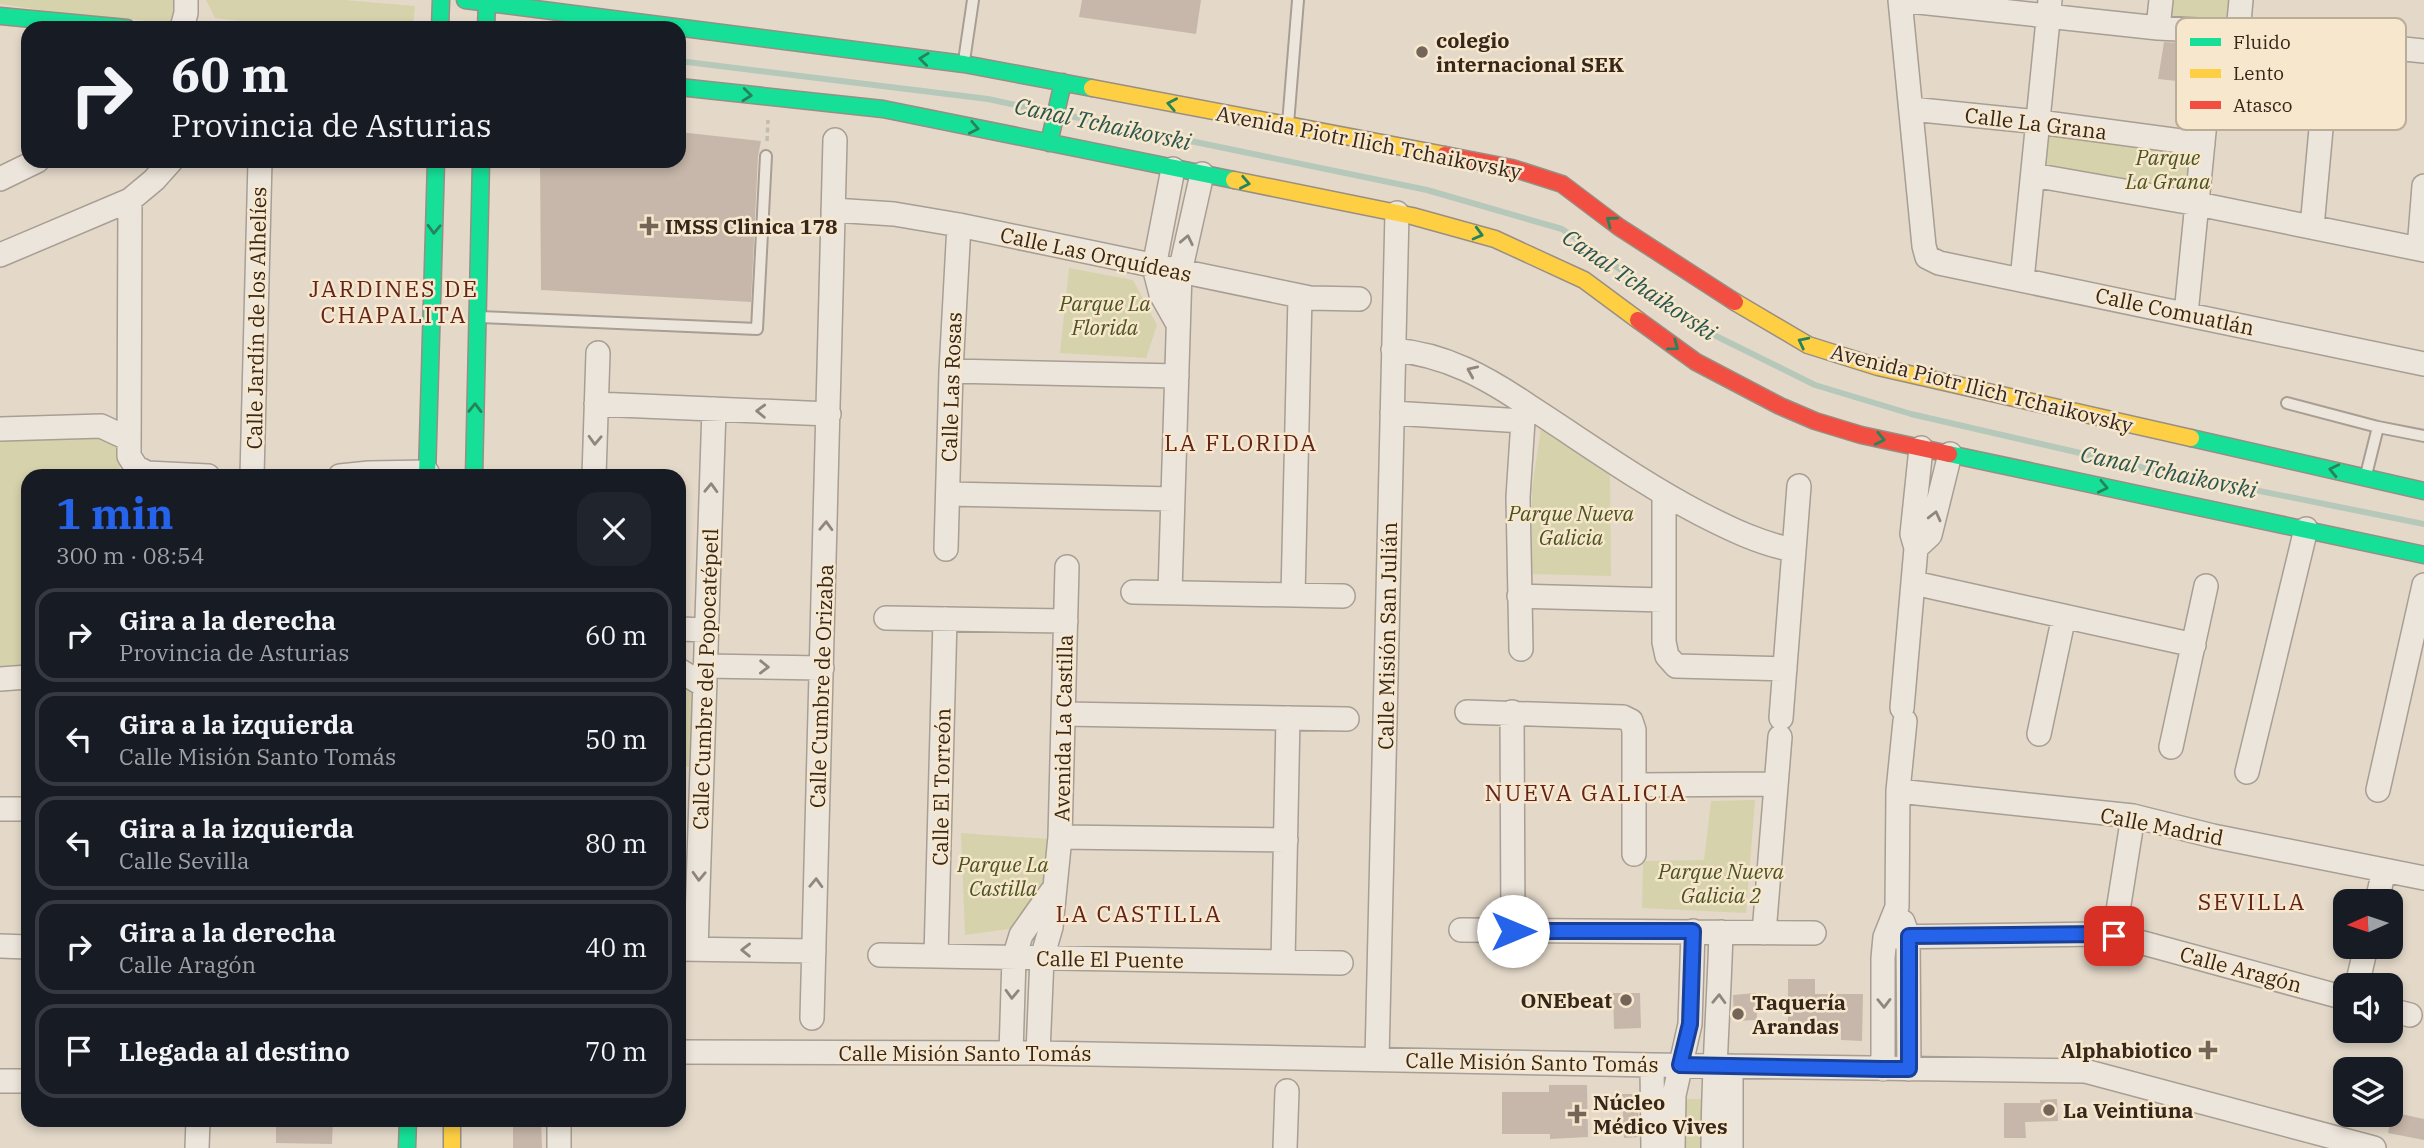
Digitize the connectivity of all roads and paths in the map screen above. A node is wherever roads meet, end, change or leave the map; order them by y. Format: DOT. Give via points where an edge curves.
graph roads {
  1 [pos="186,0"];
  2 [pos="440,0"];
  3 [pos="465,0"];
  4 [pos="973,0"];
  5 [pos="1298,0"];
  6 [pos="1900,0"];
  7 [pos="2161,0"];
  8 [pos="2241,0"];
  9 [pos="487,4"];
  10 [pos="2049,7"];
  11 [pos="0,16"];
  12 [pos="2239,18"];
  13 [pos="53,21"];
  14 [pos="183,21"];
  15 [pos="440,21"];
  16 [pos="480,21"];
  17 [pos="622,21"];
  18 [pos="2158,28"];
  19 [pos="686,29"];
  20 [pos="2176,29"];
  21 [pos="2406,49"];
  22 [pos="2424,51"];
  23 [pos="964,64"];
  24 [pos="1063,82"];
  25 [pos="686,88"];
  26 [pos="769,97"];
  27 [pos="1911,109"];
  28 [pos="2039,122"];
  29 [pos="1287,126"];
  30 [pos="2204,130"];
  31 [pos="2321,130"];
  32 [pos="1051,135"];
  33 [pos="835,140"];
  34 [pos="2203,144"];
  35 [pos="766,156"];
  36 [pos="22,168"];
  37 [pos="165,168"];
  38 [pos="260,168"];
  39 [pos="436,168"];
  40 [pos="481,168"];
  41 [pos="1173,169"];
  42 [pos="1202,174"];
  43 [pos="2033,175"];
  44 [pos="0,178"];
  45 [pos="2424,186"];
  46 [pos="130,200"];
  47 [pos="2198,204"];
  48 [pos="833,210"];
  49 [pos="1397,214"];
  50 [pos="959,225"];
  51 [pos="2312,227"];
  52 [pos="2421,249"];
  53 [pos="1,259"];
  54 [pos="1154,267"];
  55 [pos="1180,272"];
  56 [pos="2022,280"];
  57 [pos="1300,296"];
  58 [pos="1359,299"];
  59 [pos="2186,314"];
  60 [pos="478,317"];
  61 [pos="1178,324"];
  62 [pos="1393,350"];
  63 [pos="598,354"];
  64 [pos="2424,365"];
  65 [pos="951,371"];
  66 [pos="1177,376"];
  67 [pos="2287,403"];
  68 [pos="596,404"];
  69 [pos="714,409"];
  70 [pos="1392,413"];
  71 [pos="829,414"];
  72 [pos="1526,414"];
  73 [pos="2378,427"];
  74 [pos="0,429"];
  75 [pos="2424,436"];
  76 [pos="128,439"];
  77 [pos="1921,448"];
  78 [pos="1950,454"];
  79 [pos="140,469"];
  80 [pos="252,469"];
  81 [pos="427,469"];
  82 [pos="474,469"];
  83 [pos="594,469"];
  84 [pos="2365,477"];
  85 [pos="1799,486"];
  86 [pos="2424,491"];
  87 [pos="948,494"];
  88 [pos="1664,494"];
  89 [pos="1173,499"];
  90 [pos="2306,529"];
  91 [pos="1916,548"];
  92 [pos="946,549"];
  93 [pos="1794,550"];
  94 [pos="2424,555"];
  95 [pos="1068,567"];
  96 [pos="1913,583"];
  97 [pos="2424,585"];
  98 [pos="2206,586"];
  99 [pos="1133,592"];
  100 [pos="1170,593"];
  101 [pos="1293,595"];
  102 [pos="1343,596"];
  103 [pos="1520,596"];
  104 [pos="1664,600"];
  105 [pos="2064,616"];
  106 [pos="886,618"];
  107 [pos="945,619"];
  108 [pos="1066,621"];
  109 [pos="686,629"];
  110 [pos="706,630"];
  111 [pos="2194,645"];
  112 [pos="1521,649"];
  113 [pos="822,668"];
  114 [pos="1785,669"];
  115 [pos="686,672"];
  116 [pos="705,676"];
  117 [pos="21,678"];
  118 [pos="0,679"];
  119 [pos="1467,712"];
  120 [pos="1512,712"];
  121 [pos="1063,714"];
  122 [pos="1288,718"];
  123 [pos="1347,719"];
  124 [pos="2039,734"];
  125 [pos="2171,747"];
  126 [pos="2247,772"];
  127 [pos="1776,784"];
  128 [pos="1635,785"];
  129 [pos="2378,790"];
  130 [pos="1898,792"];
  131 [pos="0,809"];
  132 [pos="21,810"];
  133 [pos="2133,816"];
  134 [pos="1060,837"];
  135 [pos="1286,840"];
  136 [pos="1634,854"];
  137 [pos="2384,870"];
  138 [pos="2424,878"];
  139 [pos="1054,888"];
  140 [pos="2380,889"];
  141 [pos="1897,907"];
  142 [pos="1461,930"];
  143 [pos="1513,931"];
  144 [pos="1693,931"];
  145 [pos="1721,932"];
  146 [pos="1764,933"];
  147 [pos="1814,933"];
  148 [pos="1909,936"];
  149 [pos="2114,936"];
  150 [pos="1885,937"];
  151 [pos="0,946"];
  152 [pos="21,947"];
  153 [pos="688,949"];
  154 [pos="814,951"];
  155 [pos="880,955"];
  156 [pos="936,956"];
  157 [pos="1014,958"];
  158 [pos="1042,958"];
  159 [pos="1283,962"];
  160 [pos="1341,963"];
  161 [pos="2333,995"];
  162 [pos="812,1018"];
  163 [pos="686,1052"];
  164 [pos="1011,1053"];
  165 [pos="1038,1053"];
  166 [pos="1377,1059"];
  167 [pos="1652,1065"];
  168 [pos="1680,1065"];
  169 [pos="1722,1066"];
  170 [pos="1883,1069"];
  171 [pos="1909,1069"];
  172 [pos="0,1081"];
  173 [pos="21,1081"];
  174 [pos="1287,1091"];
  175 [pos="198,1127"];
  176 [pos="408,1127"];
  177 [pos="452,1127"];
  178 [pos="559,1127"];
  179 [pos="197,1148"];
  180 [pos="407,1148"];
  181 [pos="452,1148"];
  182 [pos="559,1148"];
  183 [pos="1285,1148"];
  184 [pos="1653,1148"];
  185 [pos="1673,1148"];
  186 [pos="1713,1148"];
  187 [pos="1731,1148"];
  188 [pos="2374,1148"];
  1 -- 14 [label="street"];
  2 -- 15 [label="street"];
  3 -- 9 [label="street, Avenida Piotr Ilich Tchaikovsky"];
  4 -- 23 [label="lane"];
  5 -- 29 [label="lane"];
  6 -- 10 [label="street"];
  6 -- 27 [label="street"];
  7 -- 18 [label="street"];
  8 -- 12 [label="street"];
  9 -- 16 [label="street"];
  17 -- 9 [label="street, Avenida Piotr Ilich Tchaikovsky, one-way"];
  10 -- 18 [label="street"];
  10 -- 28 [label="street"];
  11 -- 13 [label="street"];
  18 -- 20 [label="street"];
  23 -- 19 [label="street, Avenida Piotr Ilich Tchaikovsky, one-way"];
  21 -- 22 [label="street"];
  23 -- 24 [label="street, Avenida Piotr Ilich Tchaikovsky"];
  29 -- 24 [label="street, Avenida Piotr Ilich Tchaikovsky, one-way"];
  24 -- 32 [label="street"];
  25 -- 26 [label="street, one-way"];
  26 -- 32 [label="street, one-way"];
  26 -- 35 [label="path"];
  27 -- 28 [label="street, Calle La Grana"];
  27 -- 56 [label="street, Calle Comuatlán" via="1927,257"];
  28 -- 34 [label="street, Calle La Grana"];
  28 -- 43 [label="street"];
  84 -- 29 [label="street, Avenida Piotr Ilich Tchaikovsky, one-way" via="1878,367 1808,345 1619,227 1562,184 1512,168"];
  30 -- 34 [label="street"];
  31 -- 51 [label="street"];
  32 -- 41 [label="street"];
  33 -- 48 [label="street, Calle Cumbre de Orizaba"];
  34 -- 47 [label="street"];
  35 -- 60 [label="lane" via="757,330"];
  36 -- 44 [label="street"];
  37 -- 46 [label="street"];
  38 -- 80 [label="street, Calle Jardín de los Alhelíes"];
  39 -- 81 [label="street, one-way"];
  40 -- 60 [label="street"];
  41 -- 42 [label="street"];
  41 -- 54 [label="street"];
  42 -- 49 [label="street, one-way"];
  55 -- 42 [label="street, one-way"];
  43 -- 47 [label="street"];
  43 -- 56 [label="street"];
  45 -- 52 [label="street"];
  46 -- 53 [label="street"];
  46 -- 76 [label="street"];
  47 -- 51 [label="street"];
  47 -- 59 [label="street"];
  48 -- 50 [label="street, Calle Las Orquídeas"];
  48 -- 71 [label="street, Calle Cumbre de Orizaba"];
  49 -- 62 [label="street, Calle Misión San Julián"];
  49 -- 77 [label="street, one-way" via="1495,239 1584,280 1696,362 1815,421"];
  50 -- 54 [label="street, Calle Las Orquídeas"];
  50 -- 65 [label="street, Calle Las Rosas"];
  51 -- 52 [label="street"];
  54 -- 55 [label="street, Calle Las Orquídeas"];
  54 -- 61 [label="street" via="1161,294"];
  55 -- 57 [label="street, Calle Las Orquídeas"];
  55 -- 61 [label="street"];
  56 -- 59 [label="street, Calle Comuatlán"];
  57 -- 58 [label="street, Calle Las Orquídeas"];
  57 -- 101 [label="street"];
  59 -- 64 [label="street, Calle Comuatlán"];
  82 -- 60 [label="street, one-way"];
  61 -- 66 [label="street"];
  62 -- 70 [label="street, Calle Misión San Julián"];
  72 -- 62 [label="street, one-way" via="1493,381 1424,355"];
  63 -- 68 [label="street"];
  65 -- 66 [label="street"];
  65 -- 87 [label="street, Calle Las Rosas"];
  66 -- 89 [label="street"];
  67 -- 73 [label="lane"];
  68 -- 69 [label="street"];
  68 -- 83 [label="street, one-way"];
  71 -- 69 [label="street, one-way"];
  110 -- 69 [label="street, Calle Cumbre del Popocatépetl, one-way"];
  70 -- 72 [label="street"];
  70 -- 166 [label="street, Calle Misión San Julián"];
  113 -- 71 [label="street, Calle Cumbre de Orizaba, one-way"];
  72 -- 88 [label="street"];
  72 -- 103 [label="street" via="1518,497"];
  73 -- 75 [label="lane"];
  73 -- 84 [label="lane"];
  74 -- 76 [label="street" via="101,426"];
  76 -- 79 [label="street" via="130,456"];
  77 -- 78 [label="street"];
  77 -- 91 [label="street" via="1912,534"];
  78 -- 90 [label="street, one-way"];
  91 -- 78 [label="street, one-way" via="1930,536"];
  84 -- 86 [label="street, Avenida Piotr Ilich Tchaikovsky"];
  85 -- 93 [label="street"];
  87 -- 89 [label="street"];
  87 -- 92 [label="street, Calle Las Rosas"];
  88 -- 93 [label="street" via="1759,541"];
  88 -- 104 [label="street"];
  89 -- 100 [label="street"];
  90 -- 94 [label="street"];
  90 -- 126 [label="street"];
  91 -- 96 [label="street"];
  93 -- 114 [label="street"];
  95 -- 108 [label="street, Avenida La Castilla"];
  96 -- 105 [label="street"];
  96 -- 130 [label="street"];
  97 -- 129 [label="street"];
  98 -- 111 [label="street"];
  99 -- 100 [label="street"];
  100 -- 101 [label="street"];
  101 -- 102 [label="street"];
  103 -- 104 [label="street"];
  103 -- 112 [label="street"];
  104 -- 114 [label="street" via="1664,642 1667,656 1676,666"];
  105 -- 111 [label="street"];
  105 -- 124 [label="street"];
  106 -- 107 [label="street"];
  107 -- 108 [label="street"];
  107 -- 156 [label="street, Calle El Torreón"];
  108 -- 121 [label="street, Avenida La Castilla"];
  109 -- 110 [label="street"];
  110 -- 116 [label="street, Calle Cumbre del Popocatépetl"];
  111 -- 125 [label="street"];
  116 -- 113 [label="street, one-way"];
  154 -- 113 [label="street, Calle Cumbre de Orizaba, one-way"];
  114 -- 127 [label="street"];
  115 -- 116 [label="street"];
  116 -- 153 [label="street, Calle Cumbre del Popocatépetl, one-way"];
  117 -- 118 [label="street"];
  119 -- 120 [label="street"];
  120 -- 128 [label="street" via="1623,717 1634,730"];
  120 -- 143 [label="street"];
  121 -- 122 [label="street"];
  121 -- 134 [label="street, Avenida La Castilla"];
  122 -- 123 [label="street"];
  122 -- 135 [label="street"];
  127 -- 128 [label="street"];
  127 -- 146 [label="street"];
  128 -- 136 [label="street"];
  130 -- 133 [label="street, Calle Madrid"];
  130 -- 141 [label="street"];
  131 -- 132 [label="street"];
  133 -- 137 [label="street, Calle Madrid"];
  133 -- 149 [label="street"];
  134 -- 135 [label="street"];
  134 -- 139 [label="street, Avenida La Castilla"];
  135 -- 159 [label="street"];
  137 -- 138 [label="street, Calle Madrid"];
  137 -- 140 [label="street"];
  139 -- 157 [label="street, Avenida La Castilla" via="1021,935"];
  139 -- 158 [label="street, Avenida La Castilla" via="1051,927"];
  141 -- 148 [label="street"];
  141 -- 150 [label="street"];
  142 -- 143 [label="street"];
  143 -- 144 [label="street"];
  144 -- 145 [label="street"];
  144 -- 168 [label="street" via="1690,1024"];
  145 -- 146 [label="street"];
  169 -- 145 [label="street, one-way" via="1718,1021"];
  146 -- 147 [label="street"];
  148 -- 149 [label="street, Calle Aragón"];
  148 -- 150 [label="street, Calle Aragón"];
  148 -- 171 [label="street"];
  149 -- 161 [label="street, Calle Aragón"];
  150 -- 170 [label="street, one-way"];
  151 -- 152 [label="street"];
  154 -- 153 [label="street, one-way"];
  154 -- 162 [label="street, Calle Cumbre de Orizaba"];
  155 -- 156 [label="street, Calle El Puente"];
  156 -- 157 [label="street, Calle El Puente"];
  157 -- 158 [label="street, Calle El Puente"];
  157 -- 164 [label="street, Avenida La Castilla, one-way"];
  158 -- 159 [label="street, Calle El Puente"];
  158 -- 165 [label="street, Avenida La Castilla"];
  159 -- 160 [label="street, Calle El Puente"];
  163 -- 164 [label="street, Calle Misión Santo Tomás"];
  164 -- 165 [label="street, Calle Misión Santo Tomás"];
  165 -- 166 [label="street, Calle Misión Santo Tomás"];
  166 -- 167 [label="street, Calle Misión Santo Tomás"];
  167 -- 168 [label="street, Calle Misión Santo Tomás"];
  167 -- 184 [label="street"];
  168 -- 169 [label="street, Calle Misión Santo Tomás"];
  168 -- 185 [label="street"];
  169 -- 170 [label="street, Calle Misión Santo Tomás"];
  169 -- 186 [label="street"];
  169 -- 187 [label="street"];
  170 -- 171 [label="street, Calle Misión Santo Tomás"];
  171 -- 188 [label="street, Calle Misión Santo Tomás" via="2085,1071"];
  172 -- 173 [label="street"];
  174 -- 183 [label="street"];
  175 -- 179 [label="street"];
  176 -- 180 [label="street"];
  177 -- 181 [label="street"];
  178 -- 182 [label="street"];
}
